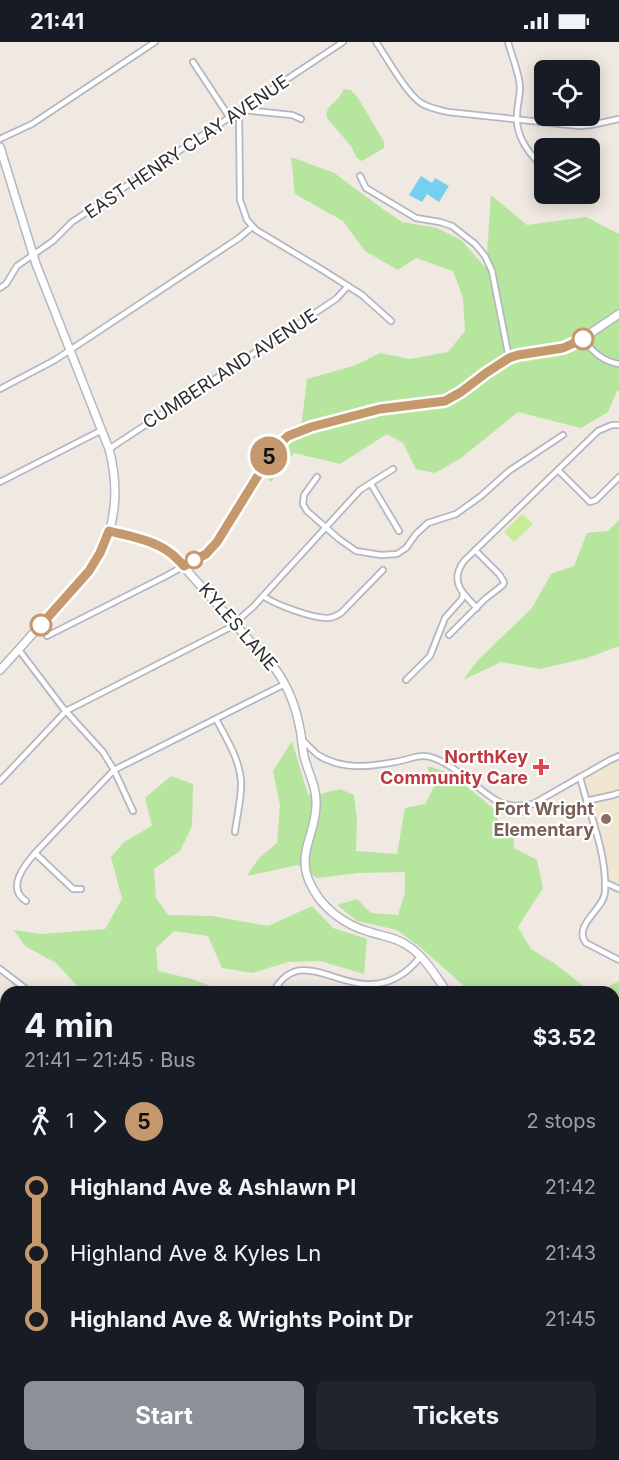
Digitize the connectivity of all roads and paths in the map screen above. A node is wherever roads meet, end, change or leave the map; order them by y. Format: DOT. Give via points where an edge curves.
graph roads {
  1 [pos="155,42"];
  2 [pos="344,42"];
  3 [pos="376,42"];
  4 [pos="508,42"];
  5 [pos="193,62"];
  6 [pos="241,111"];
  7 [pos="230,118"];
  8 [pos="516,118"];
  9 [pos="301,119"];
  10 [pos="619,119"];
  11 [pos="0,139"];
  12 [pos="0,147"];
  13 [pos="534,158"];
  14 [pos="360,176"];
  15 [pos="252,227"];
  16 [pos="33,254"];
  17 [pos="348,286"];
  18 [pos="0,288"];
  19 [pos="619,314"];
  20 [pos="391,321"];
  21 [pos="583,339"];
  22 [pos="70,350"];
  23 [pos="509,358"];
  24 [pos="619,364"];
  25 [pos="0,389"];
  26 [pos="619,425"];
  27 [pos="102,430"];
  28 [pos="563,435"];
  29 [pos="109,448"];
  30 [pos="393,469"];
  31 [pos="558,470"];
  32 [pos="317,477"];
  33 [pos="619,477"];
  34 [pos="0,482"];
  35 [pos="370,484"];
  36 [pos="327,528"];
  37 [pos="109,531"];
  38 [pos="399,531"];
  39 [pos="475,550"];
  40 [pos="184,566"];
  41 [pos="383,570"];
  42 [pos="463,594"];
  43 [pos="263,596"];
  44 [pos="477,608"];
  45 [pos="236,624"];
  46 [pos="449,635"];
  47 [pos="47,636"];
  48 [pos="19,650"];
  49 [pos="0,670"];
  50 [pos="406,680"];
  51 [pos="285,684"];
  52 [pos="66,711"];
  53 [pos="216,719"];
  54 [pos="301,739"];
  55 [pos="619,756"];
  56 [pos="114,770"];
  57 [pos="580,777"];
  58 [pos="0,781"];
  59 [pos="619,793"];
  60 [pos="586,801"];
  61 [pos="133,811"];
  62 [pos="235,832"];
  63 [pos="35,853"];
  64 [pos="606,883"];
  65 [pos="81,889"];
  66 [pos="619,889"];
  67 [pos="26,901"];
  68 [pos="420,957"];
  69 [pos="619,960"];
  70 [pos="0,969"];
  71 [pos="22,986"];
  72 [pos="277,986"];
  73 [pos="442,986"];
  1 -- 11 [label="street" via="32,124"];
  2 -- 6 [label="street, EAST HENRY CLAY AVENUE"];
  3 -- 8 [label="street" via="422,104 448,112"];
  4 -- 8 [label="street" via="519,80"];
  5 -- 7 [label="street"];
  6 -- 7 [label="street, EAST HENRY CLAY AVENUE"];
  6 -- 9 [label="street"];
  6 -- 15 [label="street" via="240,200"];
  7 -- 16 [label="street, EAST HENRY CLAY AVENUE" via="72,222"];
  8 -- 10 [label="street" via="579,126"];
  8 -- 13 [label="street" via="518,132"];
  12 -- 16 [label="main road"];
  14 -- 23 [label="street" via="366,188 416,218 452,226 476,244 492,271"];
  15 -- 17 [label="street"];
  15 -- 22 [label="street"];
  16 -- 18 [label="street, EAST HENRY CLAY AVENUE" via="17,266"];
  16 -- 22 [label="main road"];
  17 -- 20 [label="street"];
  17 -- 29 [label="street, CUMBERLAND AVENUE" via="336,299"];
  19 -- 21 [label="main road"];
  21 -- 23 [label="main road" via="563,348"];
  21 -- 24 [label="street" via="601,358"];
  22 -- 25 [label="street"];
  22 -- 27 [label="main road"];
  23 -- 40 [label="main road" via="445,401 380,409 288,436 269,456 217,542 206,554"];
  26 -- 31 [label="street" via="602,428"];
  27 -- 29 [label="main road"];
  27 -- 34 [label="street"];
  28 -- 36 [label="street" via="509,471 456,514 428,523 397,554 356,551"];
  29 -- 37 [label="main road" via="115,486"];
  30 -- 35 [label="street"];
  31 -- 33 [label="street" via="590,502"];
  31 -- 39 [label="street"];
  32 -- 36 [label="street" via="304,495 303,504"];
  35 -- 36 [label="street"];
  35 -- 38 [label="street"];
  36 -- 43 [label="street"];
  37 -- 40 [label="main road, KYLES LANE" via="163,548"];
  37 -- 48 [label="main road" via="89,571"];
  39 -- 42 [label="street" via="458,569 457,580"];
  39 -- 44 [label="street" via="504,583"];
  40 -- 45 [label="main road, KYLES LANE"];
  40 -- 47 [label="street"];
  41 -- 43 [label="street" via="340,613 330,618"];
  42 -- 44 [label="street"];
  42 -- 50 [label="street" via="445,618 430,657"];
  43 -- 45 [label="street"];
  44 -- 46 [label="street"];
  45 -- 51 [label="main road, KYLES LANE"];
  45 -- 52 [label="street"];
  48 -- 49 [label="main road"];
  48 -- 52 [label="street"];
  51 -- 53 [label="street"];
  51 -- 54 [label="main road, KYLES LANE" via="296,710"];
  52 -- 56 [label="street"];
  52 -- 58 [label="street"];
  53 -- 56 [label="street"];
  53 -- 62 [label="street" via="239,770 241,791"];
  54 -- 57 [label="street" via="319,755 348,766 374,766 422,756 441,761 494,799 515,806 533,804"];
  54 -- 68 [label="main road, KYLES LANE" via="316,795 305,854 311,886 330,910 349,924 402,942"];
  55 -- 57 [label="street"];
  56 -- 61 [label="street"];
  56 -- 63 [label="street"];
  57 -- 60 [label="street"];
  59 -- 60 [label="street"];
  60 -- 64 [label="street"];
  63 -- 65 [label="street" via="74,889"];
  63 -- 67 [label="street" via="17,883 18,893"];
  64 -- 66 [label="street"];
  64 -- 69 [label="street" via="603,902 582,934 586,943"];
  68 -- 72 [label="street" via="406,972 381,983 362,984 304,969 287,975"];
  68 -- 73 [label="main road, KYLES LANE"];
  70 -- 71 [label="street"];
}
